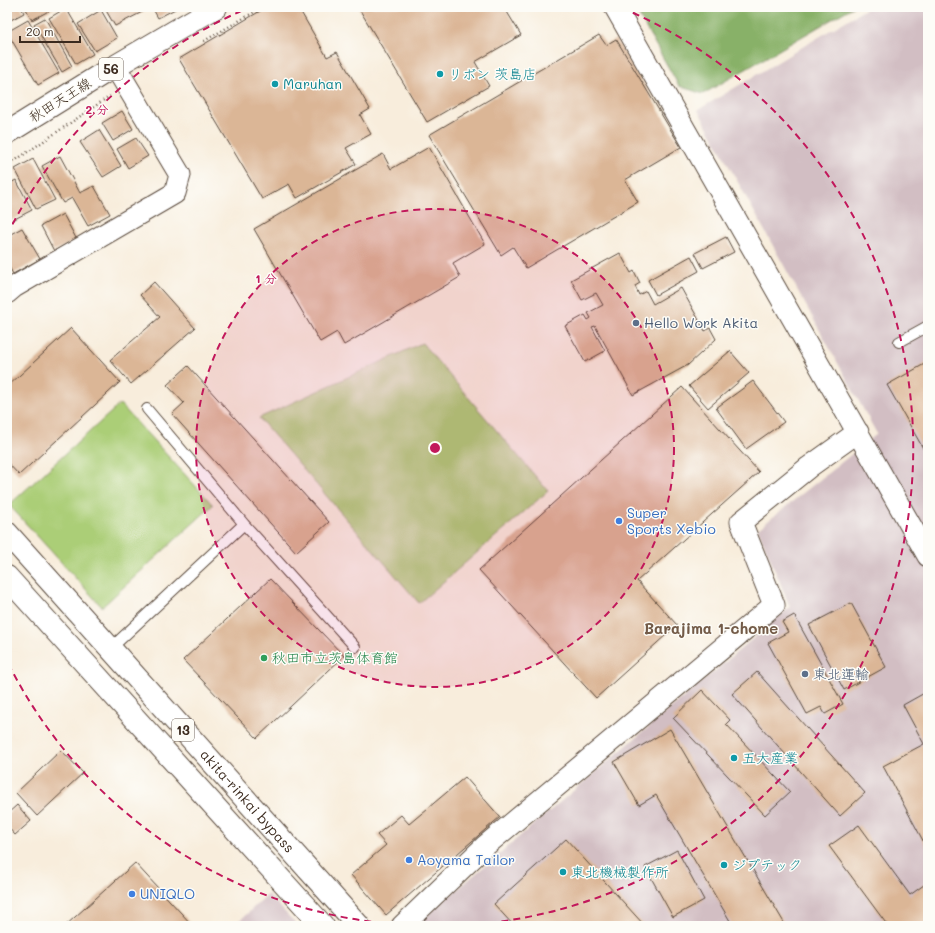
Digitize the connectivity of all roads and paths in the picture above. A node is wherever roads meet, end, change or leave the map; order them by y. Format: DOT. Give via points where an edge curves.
graph roads {
  1 [pos="615,7"];
  2 [pos="208,9"];
  3 [pos="115,66"];
  4 [pos="7,133"];
  5 [pos="7,294"];
  6 [pos="928,326"];
  7 [pos="899,342"];
  8 [pos="147,409"];
  9 [pos="858,432"];
  10 [pos="244,524"];
  11 [pos="7,533"];
  12 [pos="928,556"];
  13 [pos="7,577"];
  14 [pos="355,648"];
  15 [pos="110,649"];
  16 [pos="323,926"];
  17 [pos="359,926"];
  18 [pos="402,926"];
  1 -- 9 [label="street"];
  2 -- 3 [label="main road, 秋田天王線 / 56"];
  3 -- 4 [label="main road, 秋田天王線 / 56"];
  3 -- 5 [label="street" via="180,175 175,193 14,287"];
  6 -- 7 [label="lane"];
  8 -- 10 [label="lane"];
  9 -- 12 [label="street"];
  9 -- 18 [label="street" via="809,467 741,522 774,605 486,846"];
  10 -- 14 [label="lane"];
  10 -- 15 [label="lane"];
  11 -- 15 [label="main road, akita-rinkai bypass / 13"];
  13 -- 16 [label="main road, akita-rinkai bypass / 13"];
  15 -- 17 [label="main road, akita-rinkai bypass / 13"];
}
